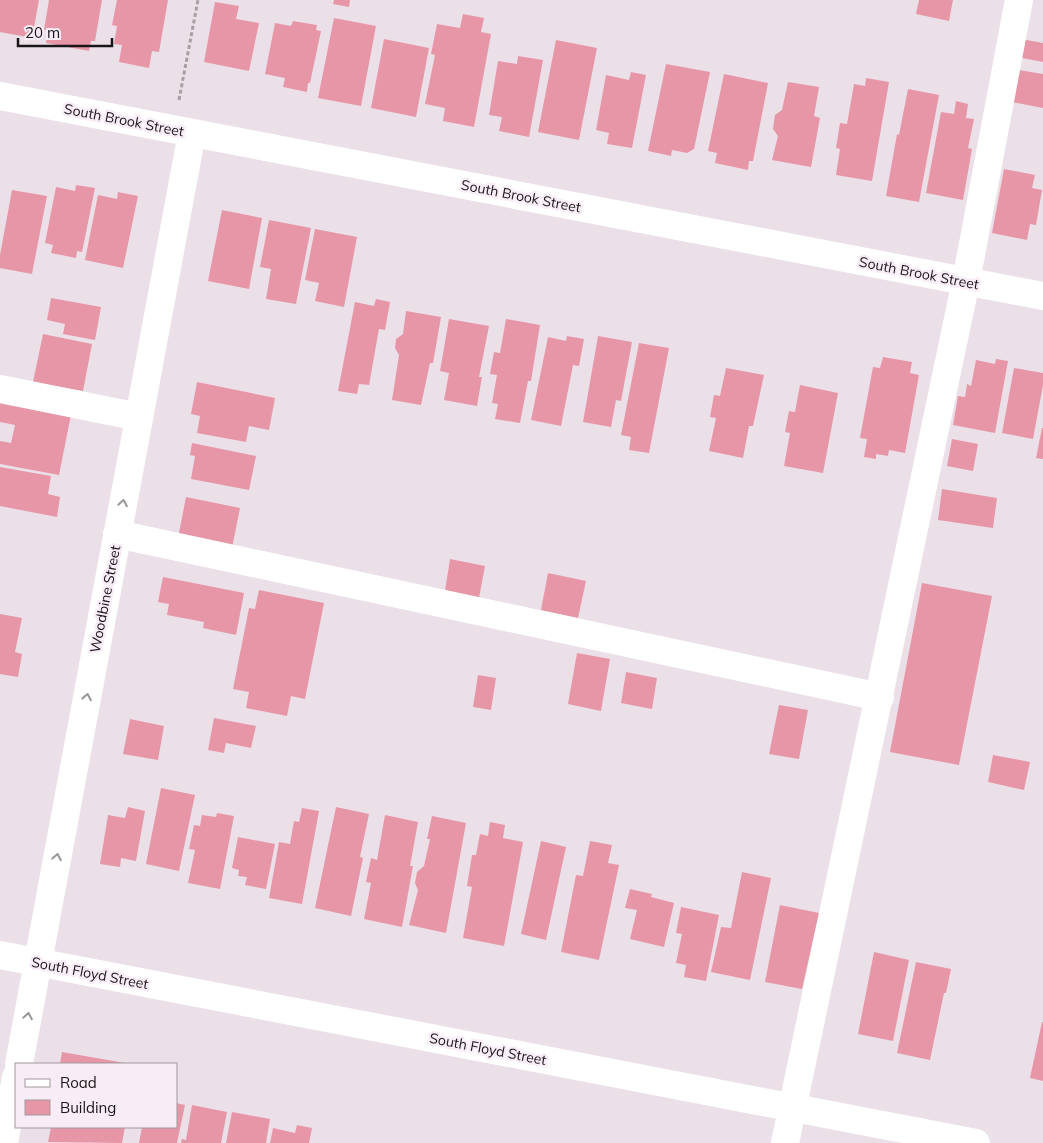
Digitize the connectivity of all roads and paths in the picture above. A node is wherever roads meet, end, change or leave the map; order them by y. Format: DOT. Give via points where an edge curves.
graph roads {
  1 [pos="198,0"];
  2 [pos="1019,0"];
  3 [pos="183,82"];
  4 [pos="0,96"];
  5 [pos="192,133"];
  6 [pos="966,281"];
  7 [pos="1043,296"];
  8 [pos="0,389"];
  9 [pos="139,416"];
  10 [pos="117,534"];
  11 [pos="880,697"];
  12 [pos="0,955"];
  13 [pos="38,962"];
  14 [pos="19,1063"];
  15 [pos="15,1082"];
  16 [pos="792,1108"];
  17 [pos="4,1143"];
  18 [pos="785,1143"];
  19 [pos="976,1143"];
  1 -- 3 [label="path"];
  2 -- 6 [label="street"];
  4 -- 5 [label="street, South Brook Street"];
  5 -- 6 [label="street, South Brook Street"];
  5 -- 9 [label="street, Woodbine Street"];
  6 -- 7 [label="street, South Brook Street"];
  6 -- 11 [label="street"];
  8 -- 9 [label="street"];
  10 -- 9 [label="street, Woodbine Street, one-way"];
  10 -- 11 [label="street"];
  13 -- 10 [label="street, Woodbine Street, one-way"];
  11 -- 16 [label="street"];
  12 -- 13 [label="street, South Floyd Street"];
  14 -- 13 [label="street, Woodbine Street, one-way"];
  13 -- 16 [label="street, South Floyd Street"];
  15 -- 17 [label="street"];
  16 -- 18 [label="street"];
  16 -- 19 [label="street, South Floyd Street"];
}
